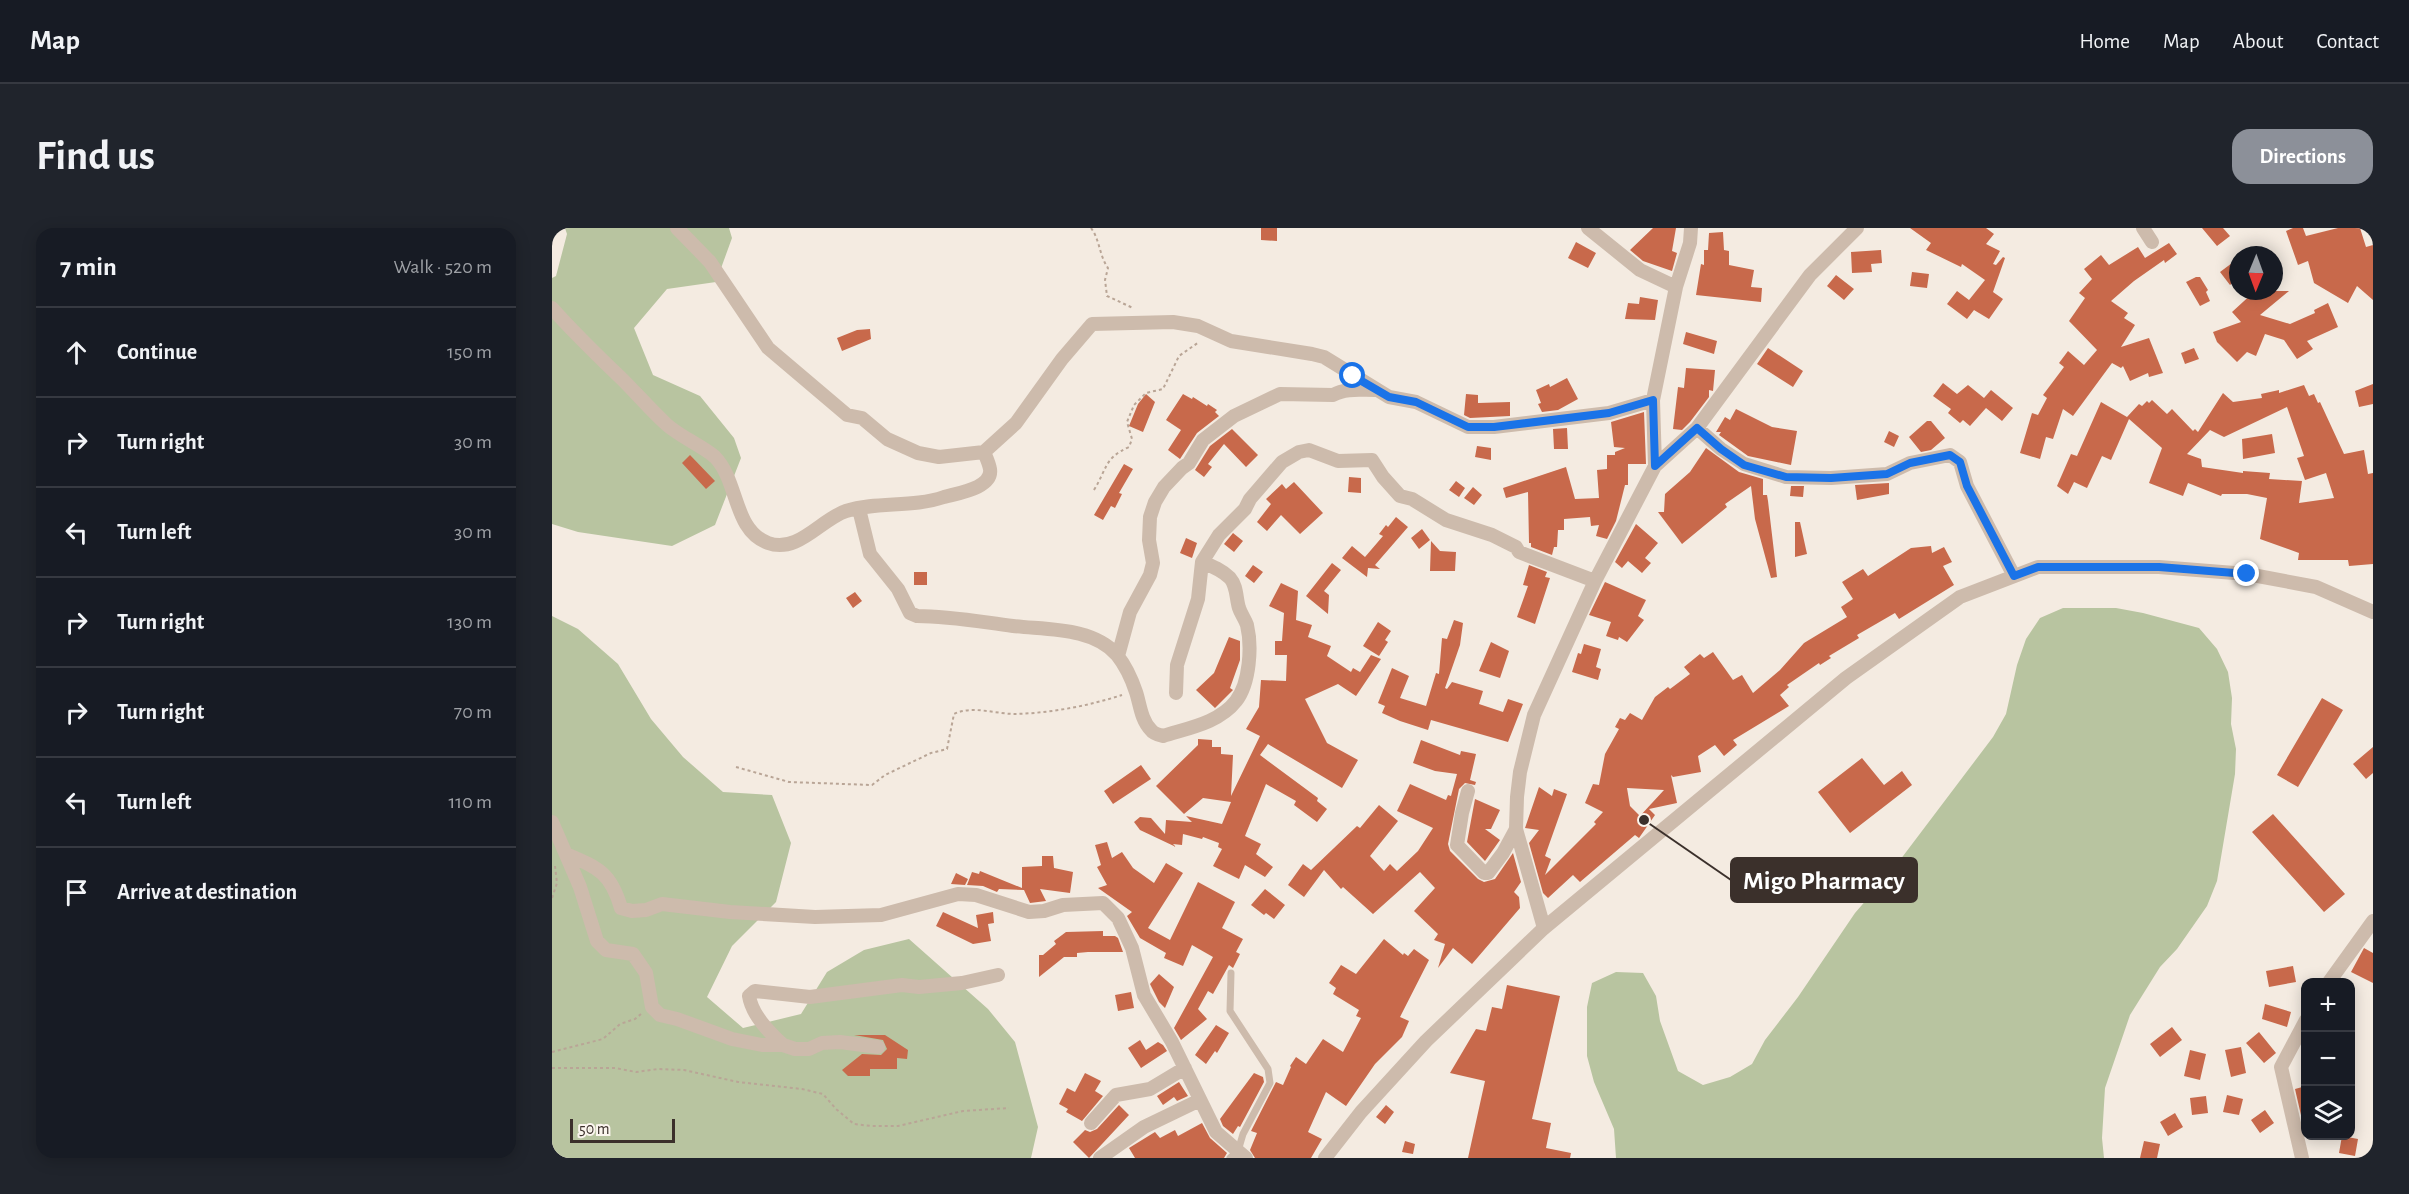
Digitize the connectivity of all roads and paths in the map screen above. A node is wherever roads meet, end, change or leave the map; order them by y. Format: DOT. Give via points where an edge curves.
graph roads {
  1 [pos="676,228"];
  2 [pos="1091,228"];
  3 [pos="1588,228"];
  4 [pos="1691,228"];
  5 [pos="1857,228"];
  6 [pos="2143,228"];
  7 [pos="2152,242"];
  8 [pos="1676,287"];
  9 [pos="552,308"];
  10 [pos="1145,322"];
  11 [pos="1209,342"];
  12 [pos="1376,390"];
  13 [pos="1653,400"];
  14 [pos="1697,428"];
  15 [pos="984,452"];
  16 [pos="1655,466"];
  17 [pos="1094,490"];
  18 [pos="859,509"];
  19 [pos="1202,562"];
  20 [pos="2014,576"];
  21 [pos="1595,581"];
  22 [pos="2373,612"];
  23 [pos="1118,656"];
  24 [pos="1136,690"];
  25 [pos="1176,693"];
  26 [pos="736,767"];
  27 [pos="1468,791"];
  28 [pos="552,822"];
  29 [pos="1516,829"];
  30 [pos="566,854"];
  31 [pos="1544,928"];
  32 [pos="2371,930"];
  33 [pos="1231,973"];
  34 [pos="998,975"];
  35 [pos="2332,978"];
  36 [pos="652,1007"];
  37 [pos="2301,1029"];
  38 [pos="783,1045"];
  39 [pos="878,1047"];
  40 [pos="552,1053"];
  41 [pos="552,1068"];
  42 [pos="1185,1068"];
  43 [pos="1200,1100"];
  44 [pos="1010,1108"];
  45 [pos="1091,1123"];
  46 [pos="1238,1156"];
  47 [pos="1100,1158"];
  48 [pos="1326,1158"];
  49 [pos="2302,1158"];
  1 -- 15 [label="street" via="710,262 768,348 848,415 862,418 887,439 918,453 939,457"];
  2 -- 10 [label="path" via="1108,268 1107,296 1136,310"];
  3 -- 8 [label="street" via="1640,270"];
  4 -- 8 [label="street"];
  5 -- 14 [label="street" via="1810,275"];
  6 -- 7 [label="street"];
  8 -- 13 [label="street"];
  9 -- 18 [label="street" via="667,425 714,456 730,477 742,518 756,536 770,544 789,543 835,516"];
  10 -- 12 [label="street" via="1190,325 1231,341 1324,357"];
  10 -- 15 [label="street" via="1092,324 1016,423"];
  11 -- 17 [label="path" via="1197,342 1179,356 1162,389 1146,393 1134,405 1127,422 1132,439 1129,447 1108,460"];
  12 -- 13 [label="street" via="1416,402 1468,427 1609,413"];
  12 -- 23 [label="street" via="1339,391 1333,395 1280,394 1234,416 1203,440 1189,463 1164,487 1155,502 1149,540 1153,563 1130,612"];
  13 -- 16 [label="street"];
  14 -- 16 [label="street"];
  14 -- 20 [label="street" via="1744,465 1786,477 1887,474 1910,463 1950,455 1960,462 1967,486"];
  15 -- 18 [label="street" via="990,477 983,484 940,499"];
  16 -- 21 [label="street"];
  18 -- 23 [label="street" via="870,554 898,589 910,613 1077,634 1106,644"];
  19 -- 21 [label="street" via="1219,535 1282,462 1309,450 1338,461 1372,460 1400,496 1419,502 1446,520 1492,535 1519,552"];
  19 -- 24 [label="street" via="1231,579 1246,623 1251,650 1242,690 1221,716 1163,736 1151,731"];
  19 -- 25 [label="street" via="1198,599 1177,664"];
  20 -- 22 [label="street" via="2038,567 2159,567 2247,574 2316,587"];
  20 -- 31 [label="street" via="1960,597 1846,678"];
  21 -- 29 [label="street" via="1533,715 1518,788"];
  23 -- 24 [label="street"];
  24 -- 26 [label="path" via="1093,705 1014,714 963,710 954,714 947,749 885,775 872,785 789,782"];
  27 -- 29 [label="street" via="1457,845 1484,873 1503,853"];
  28 -- 30 [label="street"];
  29 -- 31 [label="street"];
  30 -- 36 [label="street" via="597,940 606,950 633,954 646,973"];
  30 -- 42 [label="street" via="604,872 621,908 632,911 662,904 814,917 881,915 958,894 1029,912 1103,903 1118,918 1132,948 1144,995"];
  31 -- 48 [label="street" via="1426,1041 1361,1112"];
  32 -- 35 [label="street"];
  33 -- 46 [label="lane" via="1230,1011 1268,1069 1270,1083 1243,1134"];
  34 -- 38 [label="street" via="962,983 902,985 810,997 755,991 750,1004"];
  36 -- 38 [label="street" via="660,1015 732,1039"];
  36 -- 40 [label="path" via="620,1024 603,1039"];
  37 -- 49 [label="street" via="2281,1067"];
  38 -- 39 [label="street" via="809,1049 840,1042"];
  41 -- 44 [label="path" via="684,1070 738,1082 802,1089 823,1095 854,1124 871,1126 898,1126 963,1111"];
  42 -- 43 [label="street"];
  42 -- 45 [label="street" via="1150,1089 1116,1095"];
  43 -- 46 [label="street" via="1215,1132"];
  43 -- 47 [label="street" via="1144,1127"];
}
